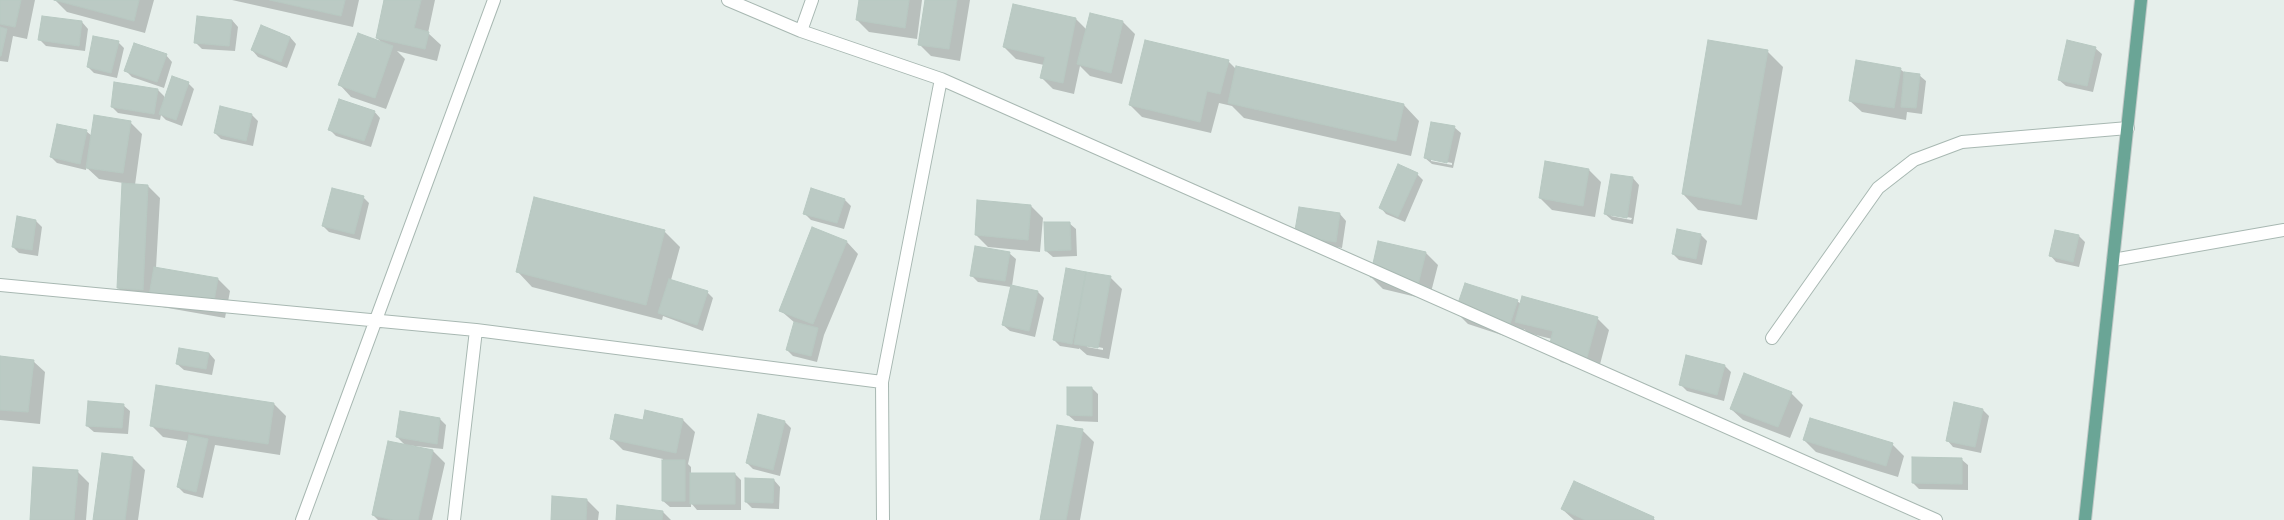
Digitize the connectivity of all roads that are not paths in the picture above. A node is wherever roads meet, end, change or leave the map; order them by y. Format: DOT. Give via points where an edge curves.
graph roads {
  1 [pos="494,0"];
  2 [pos="728,0"];
  3 [pos="812,0"];
  4 [pos="2141,0"];
  5 [pos="801,31"];
  6 [pos="941,80"];
  7 [pos="2128,128"];
  8 [pos="2284,230"];
  9 [pos="2113,260"];
  10 [pos="0,285"];
  11 [pos="375,322"];
  12 [pos="476,330"];
  13 [pos="1772,338"];
  14 [pos="882,382"];
  15 [pos="302,520"];
  16 [pos="454,520"];
  17 [pos="883,520"];
  18 [pos="1936,520"];
  19 [pos="2085,520"];
  1 -- 11 [label="street"];
  2 -- 5 [label="street"];
  3 -- 5 [label="street"];
  4 -- 7 [label="main road"];
  5 -- 6 [label="street"];
  6 -- 14 [label="street"];
  6 -- 18 [label="street"];
  7 -- 9 [label="main road"];
  7 -- 13 [label="street" via="1962,142 1914,160 1878,188"];
  8 -- 9 [label="street"];
  9 -- 19 [label="main road"];
  10 -- 11 [label="street"];
  11 -- 12 [label="street"];
  11 -- 15 [label="street"];
  12 -- 14 [label="street"];
  12 -- 16 [label="street"];
  14 -- 17 [label="street"];
}
